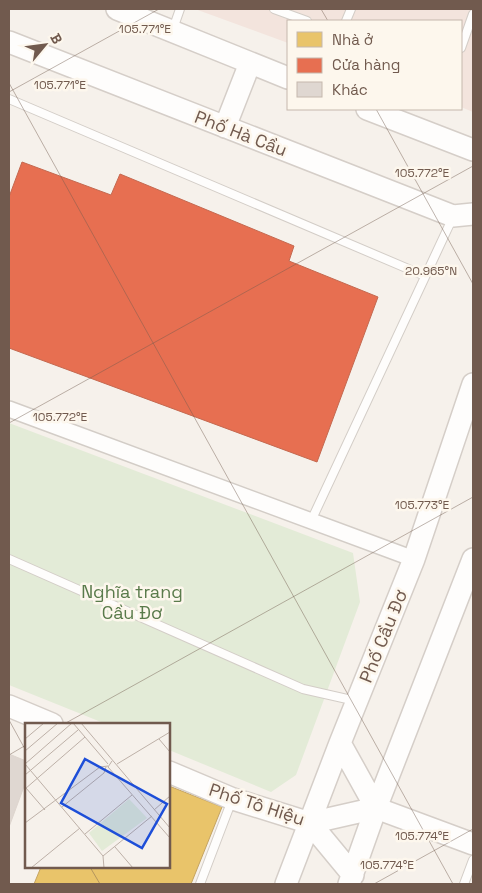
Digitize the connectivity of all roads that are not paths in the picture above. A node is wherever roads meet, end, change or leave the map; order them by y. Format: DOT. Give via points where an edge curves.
graph roads {
  1 [pos="118,9"];
  2 [pos="180,9"];
  3 [pos="274,9"];
  4 [pos="473,14"];
  5 [pos="304,20"];
  6 [pos="172,31"];
  7 [pos="9,42"];
  8 [pos="462,45"];
  9 [pos="250,64"];
  10 [pos="287,78"];
  11 [pos="9,99"];
  12 [pos="369,110"];
  13 [pos="225,127"];
  14 [pos="473,150"];
  15 [pos="463,215"];
  16 [pos="425,276"];
  17 [pos="473,384"];
  18 [pos="9,408"];
  19 [pos="311,521"];
  20 [pos="473,558"];
  21 [pos="9,559"];
  22 [pos="414,559"];
  23 [pos="357,701"];
  24 [pos="9,706"];
  25 [pos="50,723"];
  26 [pos="340,743"];
  27 [pos="170,772"];
  28 [pos="233,798"];
  29 [pos="376,808"];
  30 [pos="310,823"];
  31 [pos="473,844"];
  32 [pos="473,860"];
  33 [pos="351,879"];
  34 [pos="200,884"];
  35 [pos="286,884"];
  36 [pos="464,884"];
  1 -- 6 [label="street"];
  2 -- 6 [label="lane"];
  3 -- 5 [label="lane"];
  4 -- 8 [label="lane"];
  6 -- 9 [label="street"];
  7 -- 13 [label="street, Phố Hà Cầu"];
  9 -- 10 [label="street"];
  9 -- 13 [label="street"];
  11 -- 16 [label="lane"];
  12 -- 14 [label="street"];
  13 -- 15 [label="street, Phố Hà Cầu"];
  15 -- 16 [label="lane"];
  16 -- 19 [label="lane"];
  17 -- 22 [label="street, Phố Cầu Đơ"];
  18 -- 19 [label="street"];
  19 -- 22 [label="street"];
  20 -- 29 [label="street"];
  21 -- 23 [label="lane" via="303,689"];
  22 -- 23 [label="street, Phố Cầu Đơ"];
  23 -- 26 [label="street, Phố Cầu Đơ"];
  24 -- 25 [label="street"];
  26 -- 29 [label="street"];
  26 -- 30 [label="street, Phố Cầu Đơ"];
  27 -- 28 [label="street, Phố Tô Hiệu"];
  28 -- 30 [label="street, Phố Tô Hiệu"];
  28 -- 34 [label="lane"];
  29 -- 30 [label="street, Phố Tô Hiệu"];
  29 -- 31 [label="street"];
  29 -- 33 [label="street"];
  30 -- 33 [label="street"];
  30 -- 35 [label="street, Phố Cầu Đơ"];
  32 -- 36 [label="lane"];
}
